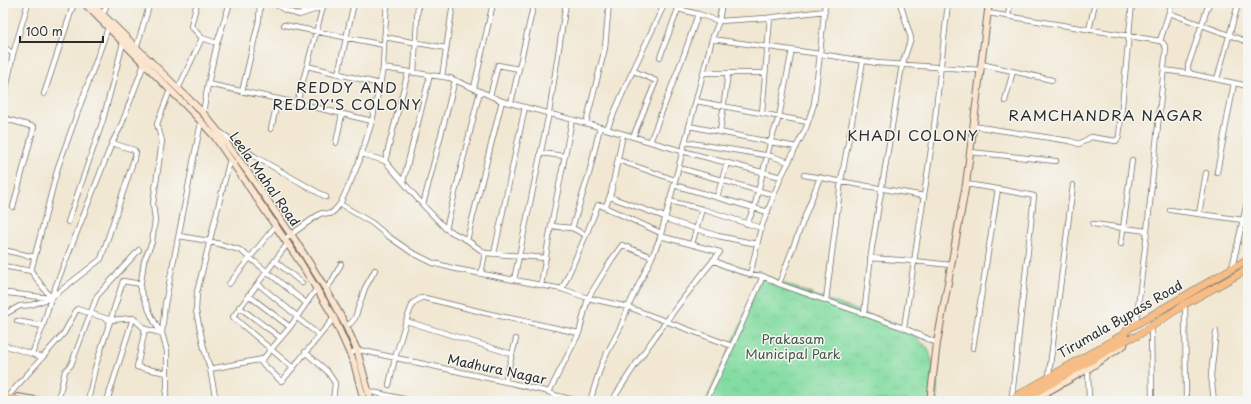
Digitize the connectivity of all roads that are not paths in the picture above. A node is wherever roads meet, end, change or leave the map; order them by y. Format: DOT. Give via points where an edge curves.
graph roads {
  1 [pos="28,3"];
  2 [pos="74,3"];
  3 [pos="84,3"];
  4 [pos="91,3"];
  5 [pos="107,3"];
  6 [pos="150,3"];
  7 [pos="197,3"];
  8 [pos="230,3"];
  9 [pos="260,3"];
  10 [pos="273,3"];
  11 [pos="306,3"];
  12 [pos="354,3"];
  13 [pos="387,3"];
  14 [pos="418,3"];
  15 [pos="453,3"];
  16 [pos="493,3"];
  17 [pos="534,3"];
  18 [pos="566,3"];
  19 [pos="609,3"];
  20 [pos="664,3"];
  21 [pos="683,3"];
  22 [pos="722,3"];
  23 [pos="826,3"];
  24 [pos="900,3"];
  25 [pos="948,3"];
  26 [pos="989,3"];
  27 [pos="1010,3"];
  28 [pos="1095,3"];
  29 [pos="1132,3"];
  30 [pos="1172,3"];
  31 [pos="1209,3"];
  32 [pos="281,5"];
  33 [pos="324,5"];
  34 [pos="1237,8"];
  35 [pos="681,10"];
  36 [pos="825,11"];
  37 [pos="988,13"];
  38 [pos="1169,13"];
  39 [pos="302,14"];
  40 [pos="698,14"];
  41 [pos="103,15"];
  42 [pos="1008,16"];
  43 [pos="770,18"];
  44 [pos="719,21"];
  45 [pos="109,24"];
  46 [pos="284,25"];
  47 [pos="1201,25"];
  48 [pos="1089,30"];
  49 [pos="316,32"];
  50 [pos="1229,35"];
  51 [pos="346,37"];
  52 [pos="384,37"];
  53 [pos="1129,37"];
  54 [pos="202,38"];
  55 [pos="712,39"];
  56 [pos="1160,41"];
  57 [pos="123,42"];
  58 [pos="1248,42"];
  59 [pos="217,43"];
  60 [pos="416,43"];
  61 [pos="384,45"];
  62 [pos="3,46"];
  63 [pos="767,47"];
  64 [pos="446,48"];
  65 [pos="792,50"];
  66 [pos="135,51"];
  67 [pos="13,54"];
  68 [pos="820,54"];
  69 [pos="660,57"];
  70 [pos="863,61"];
  71 [pos="144,64"];
  72 [pos="902,64"];
  73 [pos="307,66"];
  74 [pos="941,67"];
  75 [pos="981,67"];
  76 [pos="383,68"];
  77 [pos="519,69"];
  78 [pos="1164,70"];
  79 [pos="634,71"];
  80 [pos="1013,71"];
  81 [pos="408,72"];
  82 [pos="703,72"];
  83 [pos="414,73"];
  84 [pos="728,73"];
  85 [pos="765,73"];
  86 [pos="338,74"];
  87 [pos="1192,74"];
  88 [pos="430,75"];
  89 [pos="442,77"];
  90 [pos="1216,79"];
  91 [pos="455,80"];
  92 [pos="1052,80"];
  93 [pos="1234,83"];
  94 [pos="208,84"];
  95 [pos="380,84"];
  96 [pos="1248,86"];
  97 [pos="474,88"];
  98 [pos="178,89"];
  99 [pos="170,90"];
  100 [pos="480,91"];
  101 [pos="242,92"];
  102 [pos="44,94"];
  103 [pos="490,96"];
  104 [pos="278,99"];
  105 [pos="502,101"];
  106 [pos="696,101"];
  107 [pos="1005,101"];
  108 [pos="297,103"];
  109 [pos="511,103"];
  110 [pos="3,105"];
  111 [pos="724,106"];
  112 [pos="525,107"];
  113 [pos="202,113"];
  114 [pos="549,113"];
  115 [pos="762,113"];
  116 [pos="342,114"];
  117 [pos="779,117"];
  118 [pos="3,118"];
  119 [pos="572,120"];
  120 [pos="372,121"];
  121 [pos="201,122"];
  122 [pos="808,122"];
  123 [pos="586,123"];
  124 [pos="689,126"];
  125 [pos="973,126"];
  126 [pos="600,127"];
  127 [pos="271,129"];
  128 [pos="607,129"];
  129 [pos="217,130"];
  130 [pos="720,132"];
  131 [pos="211,134"];
  132 [pos="623,134"];
  133 [pos="633,137"];
  134 [pos="336,142"];
  135 [pos="650,142"];
  136 [pos="685,142"];
  137 [pos="770,142"];
  138 [pos="112,143"];
  139 [pos="796,147"];
  140 [pos="682,151"];
  141 [pos="970,152"];
  142 [pos="540,153"];
  143 [pos="362,154"];
  144 [pos="565,156"];
  145 [pos="767,156"];
  146 [pos="230,159"];
  147 [pos="618,160"];
  148 [pos="1132,160"];
  149 [pos="384,161"];
  150 [pos="1056,161"];
  151 [pos="789,162"];
  152 [pos="727,163"];
  153 [pos="683,169"];
  154 [pos="1217,172"];
  155 [pos="763,173"];
  156 [pos="1206,174"];
  157 [pos="804,175"];
  158 [pos="820,177"];
  159 [pos="781,178"];
  160 [pos="722,180"];
  161 [pos="403,182"];
  162 [pos="674,182"];
  163 [pos="841,182"];
  164 [pos="966,184"];
  165 [pos="1073,186"];
  166 [pos="881,188"];
  167 [pos="998,189"];
  168 [pos="758,191"];
  169 [pos="774,195"];
  170 [pos="924,196"];
  171 [pos="326,197"];
  172 [pos="610,197"];
  173 [pos="717,197"];
  174 [pos="1248,198"];
  175 [pos="669,201"];
  176 [pos="340,204"];
  177 [pos="598,205"];
  178 [pos="423,206"];
  179 [pos="13,207"];
  180 [pos="754,208"];
  181 [pos="702,209"];
  182 [pos="1170,210"];
  183 [pos="768,212"];
  184 [pos="1199,214"];
  185 [pos="665,218"];
  186 [pos="1243,220"];
  187 [pos="68,222"];
  188 [pos="747,224"];
  189 [pos="1093,224"];
  190 [pos="276,226"];
  191 [pos="551,226"];
  192 [pos="572,228"];
  193 [pos="761,228"];
  194 [pos="1123,228"];
  195 [pos="446,229"];
  196 [pos="697,229"];
  197 [pos="1147,231"];
  198 [pos="660,234"];
  199 [pos="291,235"];
  200 [pos="586,235"];
  201 [pos="179,236"];
  202 [pos="467,240"];
  203 [pos="287,241"];
  204 [pos="209,242"];
  205 [pos="692,244"];
  206 [pos="757,244"];
  207 [pos="1121,244"];
  208 [pos="3,250"];
  209 [pos="140,250"];
  210 [pos="485,253"];
  211 [pos="494,254"];
  212 [pos="35,256"];
  213 [pos="519,256"];
  214 [pos="652,257"];
  215 [pos="250,258"];
  216 [pos="546,258"];
  217 [pos="870,258"];
  218 [pos="1248,259"];
  219 [pos="713,260"];
  220 [pos="275,261"];
  221 [pos="914,261"];
  222 [pos="341,264"];
  223 [pos="951,265"];
  224 [pos="3,266"];
  225 [pos="1232,269"];
  226 [pos="1248,269"];
  227 [pos="375,270"];
  228 [pos="31,271"];
  229 [pos="267,272"];
  230 [pos="481,274"];
  231 [pos="750,275"];
  232 [pos="763,276"];
  233 [pos="514,280"];
  234 [pos="302,283"];
  235 [pos="141,284"];
  236 [pos="229,284"];
  237 [pos="258,284"];
  238 [pos="780,284"];
  239 [pos="541,285"];
  240 [pos="317,288"];
  241 [pos="326,289"];
  242 [pos="562,290"];
  243 [pos="3,295"];
  244 [pos="248,296"];
  245 [pos="1184,296"];
  246 [pos="51,298"];
  247 [pos="588,298"];
  248 [pos="826,300"];
  249 [pos="306,303"];
  250 [pos="1185,304"];
  251 [pos="239,307"];
  252 [pos="628,307"];
  253 [pos="90,313"];
  254 [pos="864,314"];
  255 [pos="3,315"];
  256 [pos="297,317"];
  257 [pos="133,318"];
  258 [pos="334,318"];
  259 [pos="111,320"];
  260 [pos="17,321"];
  261 [pos="406,321"];
  262 [pos="665,321"];
  263 [pos="1136,324"];
  264 [pos="43,326"];
  265 [pos="346,326"];
  266 [pos="290,327"];
  267 [pos="1151,327"];
  268 [pos="904,328"];
  269 [pos="145,329"];
  270 [pos="1216,332"];
  271 [pos="161,333"];
  272 [pos="578,333"];
  273 [pos="1130,334"];
  274 [pos="319,335"];
  275 [pos="280,338"];
  276 [pos="516,339"];
  277 [pos="937,343"];
  278 [pos="3,345"];
  279 [pos="732,346"];
  280 [pos="973,348"];
  281 [pos="272,350"];
  282 [pos="357,350"];
  283 [pos="305,352"];
  284 [pos="32,354"];
  285 [pos="350,354"];
  286 [pos="512,354"];
  287 [pos="42,357"];
  288 [pos="395,358"];
  289 [pos="260,361"];
  290 [pos="293,368"];
  291 [pos="210,369"];
  292 [pos="1088,369"];
  293 [pos="167,373"];
  294 [pos="1049,374"];
  295 [pos="504,382"];
  296 [pos="390,385"];
  297 [pos="368,391"];
  298 [pos="549,392"];
  299 [pos="5,396"];
  300 [pos="1010,399"];
  301 [pos="24,401"];
  302 [pos="40,401"];
  303 [pos="58,401"];
  304 [pos="88,401"];
  305 [pos="107,401"];
  306 [pos="165,401"];
  307 [pos="216,401"];
  308 [pos="333,401"];
  309 [pos="364,401"];
  310 [pos="371,401"];
  311 [pos="412,401"];
  312 [pos="578,401"];
  313 [pos="590,401"];
  314 [pos="612,401"];
  315 [pos="706,401"];
  316 [pos="930,401"];
  317 [pos="1004,401"];
  318 [pos="1021,401"];
  319 [pos="1031,401"];
  320 [pos="1089,401"];
  321 [pos="1152,401"];
  322 [pos="1186,401"];
  323 [pos="1214,401"];
  1 -- 67 [label="street"];
  2 -- 102 [label="street"];
  3 -- 45 [label="main road, Leela Mahal Road"];
  4 -- 41 [label="main road, Leela Mahal Road"];
  5 -- 41 [label="street"];
  6 -- 66 [label="street"];
  7 -- 54 [label="street" via="191,26"];
  8 -- 59 [label="street"];
  9 -- 101 [label="street" via="259,20"];
  10 -- 32 [label="street"];
  11 -- 39 [label="street"];
  12 -- 51 [label="street"];
  13 -- 52 [label="street"];
  14 -- 60 [label="street"];
  15 -- 64 [label="street"];
  16 -- 97 [label="street"];
  17 -- 77 [label="street"];
  18 -- 114 [label="street"];
  19 -- 123 [label="street" via="605,48"];
  20 -- 79 [label="street"];
  21 -- 35 [label="street"];
  22 -- 44 [label="street"];
  23 -- 36 [label="street"];
  24 -- 72 [label="street" via="912,38"];
  25 -- 74 [label="street"];
  26 -- 37 [label="main road"];
  27 -- 42 [label="street"];
  28 -- 48 [label="street"];
  29 -- 53 [label="street"];
  30 -- 38 [label="street"];
  31 -- 47 [label="street"];
  32 -- 39 [label="street" via="299,15"];
  33 -- 39 [label="street"];
  33 -- 49 [label="street"];
  34 -- 50 [label="street"];
  35 -- 40 [label="street"];
  35 -- 69 [label="street" via="678,9"];
  36 -- 43 [label="street"];
  36 -- 68 [label="street"];
  37 -- 42 [label="street"];
  37 -- 75 [label="main road"];
  38 -- 47 [label="street"];
  38 -- 56 [label="street"];
  40 -- 44 [label="street"];
  40 -- 135 [label="street"];
  41 -- 45 [label="main road, Leela Mahal Road"];
  42 -- 48 [label="street"];
  43 -- 44 [label="street"];
  43 -- 63 [label="street"];
  44 -- 55 [label="street"];
  45 -- 57 [label="main road, Leela Mahal Road"];
  45 -- 66 [label="main road, Leela Mahal Road"];
  45 -- 212 [label="street" via="58,167"];
  46 -- 49 [label="street"];
  47 -- 50 [label="street"];
  47 -- 87 [label="street" via="1188,66 1188,71"];
  48 -- 53 [label="street"];
  49 -- 51 [label="street"];
  49 -- 73 [label="street"];
  50 -- 58 [label="street"];
  50 -- 90 [label="street"];
  51 -- 61 [label="street"];
  51 -- 86 [label="street"];
  52 -- 60 [label="street"];
  52 -- 61 [label="street"];
  53 -- 56 [label="street"];
  53 -- 125 [label="street" via="1118,140 1091,137 1079,144"];
  54 -- 59 [label="street"];
  54 -- 98 [label="street"];
  55 -- 63 [label="street"];
  55 -- 82 [label="street"];
  56 -- 78 [label="street" via="1166,48"];
  57 -- 66 [label="main road, Leela Mahal Road"];
  57 -- 187 [label="street" via="103,120"];
  59 -- 94 [label="street"];
  60 -- 64 [label="street"];
  60 -- 83 [label="street"];
  61 -- 76 [label="street"];
  62 -- 67 [label="street"];
  63 -- 65 [label="street"];
  63 -- 85 [label="street"];
  64 -- 89 [label="street"];
  65 -- 68 [label="street"];
  65 -- 117 [label="street"];
  66 -- 71 [label="main road, Leela Mahal Road"];
  66 -- 98 [label="main road, Leela Mahal Road"];
  67 -- 110 [label="street"];
  68 -- 70 [label="street"];
  68 -- 122 [label="street" via="814,104"];
  70 -- 72 [label="street"];
  70 -- 163 [label="street"];
  71 -- 99 [label="main road, Leela Mahal Road"];
  71 -- 138 [label="street"];
  72 -- 74 [label="street"];
  72 -- 166 [label="street"];
  73 -- 86 [label="street"];
  73 -- 108 [label="street"];
  74 -- 75 [label="street"];
  74 -- 170 [label="street"];
  75 -- 80 [label="street"];
  75 -- 125 [label="main road"];
  76 -- 81 [label="street"];
  76 -- 95 [label="street"];
  77 -- 103 [label="street" via="498,65"];
  77 -- 109 [label="street"];
  78 -- 87 [label="street"];
  78 -- 197 [label="street"];
  79 -- 128 [label="street"];
  79 -- 133 [label="street" via="656,81"];
  80 -- 92 [label="street"];
  80 -- 107 [label="street"];
  81 -- 83 [label="street"];
  81 -- 149 [label="street"];
  82 -- 84 [label="street"];
  82 -- 106 [label="street"];
  83 -- 88 [label="street"];
  84 -- 85 [label="street"];
  84 -- 111 [label="street"];
  85 -- 115 [label="street"];
  86 -- 95 [label="street"];
  87 -- 90 [label="street"];
  88 -- 89 [label="street"];
  88 -- 161 [label="street"];
  89 -- 91 [label="street"];
  90 -- 93 [label="street"];
  91 -- 97 [label="street"];
  91 -- 178 [label="street"];
  93 -- 96 [label="street"];
  93 -- 154 [label="street"];
  94 -- 101 [label="street"];
  94 -- 113 [label="street"];
  95 -- 120 [label="street"];
  97 -- 100 [label="street"];
  98 -- 113 [label="main road, Leela Mahal Road"];
  99 -- 121 [label="main road, Leela Mahal Road"];
  99 -- 235 [label="street" via="157,124 162,141 153,204 155,220"];
  100 -- 103 [label="street"];
  100 -- 195 [label="street"];
  101 -- 104 [label="street"];
  103 -- 105 [label="street"];
  104 -- 108 [label="street"];
  104 -- 127 [label="street"];
  105 -- 109 [label="street"];
  105 -- 202 [label="street"];
  106 -- 111 [label="street"];
  106 -- 124 [label="street"];
  108 -- 116 [label="street"];
  109 -- 112 [label="street"];
  111 -- 115 [label="street"];
  111 -- 130 [label="street"];
  112 -- 114 [label="street"];
  112 -- 211 [label="street"];
  113 -- 129 [label="main road, Leela Mahal Road"];
  114 -- 119 [label="street"];
  114 -- 142 [label="street"];
  115 -- 117 [label="street"];
  116 -- 120 [label="street"];
  116 -- 134 [label="street"];
  117 -- 122 [label="street"];
  117 -- 137 [label="street"];
  118 -- 179 [label="street" via="34,127"];
  119 -- 123 [label="street"];
  119 -- 144 [label="street"];
  120 -- 143 [label="street"];
  121 -- 131 [label="main road, Leela Mahal Road"];
  121 -- 201 [label="street"];
  122 -- 139 [label="street"];
  123 -- 126 [label="street"];
  124 -- 130 [label="street"];
  124 -- 136 [label="street"];
  125 -- 141 [label="main road"];
  126 -- 128 [label="street"];
  126 -- 192 [label="street"];
  128 -- 132 [label="street"];
  129 -- 131 [label="street"];
  129 -- 171 [label="street" via="254,156"];
  129 -- 199 [label="main road, Leela Mahal Road"];
  130 -- 137 [label="street"];
  131 -- 146 [label="main road, Leela Mahal Road"];
  132 -- 133 [label="street"];
  132 -- 147 [label="street"];
  133 -- 135 [label="street"];
  135 -- 140 [label="street"];
  136 -- 140 [label="street"];
  136 -- 145 [label="street"];
  137 -- 139 [label="street"];
  137 -- 145 [label="street"];
  138 -- 246 [label="street"];
  138 -- 246 [label="street" via="136,153 101,258"];
  139 -- 151 [label="street"];
  140 -- 152 [label="street"];
  140 -- 162 [label="street"];
  141 -- 150 [label="street"];
  141 -- 164 [label="main road"];
  142 -- 144 [label="street"];
  142 -- 213 [label="street"];
  143 -- 149 [label="street"];
  143 -- 176 [label="street"];
  144 -- 191 [label="street"];
  145 -- 151 [label="street"];
  145 -- 155 [label="street"];
  146 -- 190 [label="main road, Leela Mahal Road"];
  146 -- 204 [label="street"];
  147 -- 162 [label="street"];
  147 -- 172 [label="street"];
  148 -- 194 [label="street"];
  149 -- 161 [label="street"];
  151 -- 159 [label="street"];
  152 -- 155 [label="street"];
  152 -- 160 [label="street"];
  153 -- 160 [label="street"];
  155 -- 159 [label="street"];
  155 -- 168 [label="street"];
  156 -- 184 [label="street"];
  157 -- 158 [label="street"];
  158 -- 163 [label="street"];
  158 -- 238 [label="street"];
  159 -- 169 [label="street"];
  160 -- 168 [label="street"];
  160 -- 173 [label="street"];
  161 -- 178 [label="street"];
  162 -- 173 [label="street"];
  162 -- 175 [label="street"];
  163 -- 166 [label="street"];
  163 -- 248 [label="street"];
  164 -- 167 [label="street"];
  164 -- 223 [label="main road"];
  165 -- 294 [label="street"];
  166 -- 170 [label="street"];
  166 -- 217 [label="street"];
  167 -- 280 [label="street"];
  167 -- 300 [label="street" via="1034,196"];
  168 -- 169 [label="street"];
  168 -- 180 [label="street"];
  169 -- 183 [label="street"];
  170 -- 221 [label="street"];
  172 -- 177 [label="street" via="606,206"];
  172 -- 185 [label="street"];
  173 -- 180 [label="street"];
  174 -- 186 [label="street"];
  175 -- 181 [label="street"];
  175 -- 185 [label="street"];
  176 -- 199 [label="street" via="330,214 318,215"];
  176 -- 230 [label="street" via="372,223 411,252 433,263"];
  177 -- 198 [label="street"];
  177 -- 200 [label="street"];
  178 -- 195 [label="street"];
  180 -- 183 [label="street"];
  180 -- 188 [label="street"];
  181 -- 188 [label="street"];
  181 -- 196 [label="street"];
  182 -- 184 [label="street"];
  183 -- 193 [label="street"];
  184 -- 186 [label="street"];
  185 -- 196 [label="street"];
  185 -- 198 [label="street"];
  186 -- 225 [label="street"];
  188 -- 193 [label="street"];
  189 -- 194 [label="street"];
  190 -- 203 [label="main road, Leela Mahal Road"];
  190 -- 215 [label="street"];
  191 -- 192 [label="street"];
  191 -- 216 [label="street"];
  192 -- 200 [label="street"];
  193 -- 206 [label="street"];
  194 -- 197 [label="street"];
  194 -- 207 [label="street"];
  195 -- 202 [label="street"];
  196 -- 205 [label="street"];
  196 -- 206 [label="street"];
  197 -- 263 [label="street"];
  198 -- 205 [label="street"];
  198 -- 214 [label="street"];
  199 -- 203 [label="street"];
  199 -- 241 [label="main road, Leela Mahal Road"];
  200 -- 242 [label="street"];
  201 -- 204 [label="street"];
  201 -- 271 [label="street"];
  202 -- 210 [label="street"];
  203 -- 220 [label="street"];
  203 -- 240 [label="main road, Leela Mahal Road"];
  204 -- 215 [label="street" via="240,250"];
  204 -- 291 [label="street" via="197,292 196,311"];
  205 -- 219 [label="street" via="720,252"];
  206 -- 231 [label="street"];
  208 -- 212 [label="street"];
  209 -- 253 [label="street" via="97,296"];
  210 -- 211 [label="street"];
  210 -- 230 [label="street"];
  211 -- 213 [label="street"];
  212 -- 228 [label="street"];
  213 -- 216 [label="street"];
  213 -- 233 [label="street"];
  214 -- 247 [label="street, Madhura Nagar" via="622,245"];
  214 -- 252 [label="street"];
  215 -- 229 [label="street"];
  215 -- 236 [label="street"];
  216 -- 239 [label="street"];
  217 -- 221 [label="street"];
  217 -- 254 [label="street"];
  218 -- 225 [label="main road, Tirumala Bypass Road"];
  219 -- 231 [label="street"];
  219 -- 262 [label="street"];
  220 -- 229 [label="street"];
  220 -- 234 [label="street"];
  221 -- 223 [label="street"];
  221 -- 268 [label="street"];
  222 -- 241 [label="street"];
  223 -- 277 [label="main road"];
  224 -- 228 [label="street"];
  225 -- 245 [label="main road, Tirumala Bypass Road"];
  226 -- 250 [label="main road, Tirumala Bypass Road"];
  227 -- 265 [label="street" via="355,318"];
  228 -- 246 [label="street"];
  229 -- 237 [label="street"];
  229 -- 249 [label="street"];
  230 -- 233 [label="street"];
  231 -- 232 [label="street"];
  232 -- 238 [label="street"];
  232 -- 279 [label="street"];
  233 -- 239 [label="street"];
  235 -- 259 [label="street" via="123,280"];
  235 -- 271 [label="street" via="140,289"];
  237 -- 244 [label="street"];
  237 -- 256 [label="street"];
  238 -- 248 [label="street"];
  239 -- 242 [label="street"];
  240 -- 249 [label="street"];
  240 -- 258 [label="main road, Leela Mahal Road"];
  241 -- 265 [label="main road, Leela Mahal Road"];
  242 -- 247 [label="street"];
  243 -- 246 [label="street" via="8,293"];
  244 -- 251 [label="street"];
  244 -- 266 [label="street"];
  245 -- 250 [label="street"];
  245 -- 263 [label="main road, Tirumala Bypass Road"];
  246 -- 255 [label="street" via="31,306 20,306"];
  246 -- 264 [label="street"];
  247 -- 252 [label="street"];
  247 -- 272 [label="street, Madhura Nagar"];
  248 -- 254 [label="street"];
  249 -- 256 [label="street"];
  250 -- 267 [label="main road, Tirumala Bypass Road"];
  250 -- 322 [label="street"];
  251 -- 275 [label="street"];
  251 -- 281 [label="street" via="233,318"];
  252 -- 262 [label="street"];
  252 -- 313 [label="street" via="622,326 602,363"];
  253 -- 259 [label="street"];
  253 -- 287 [label="street" via="78,309 64,332"];
  253 -- 303 [label="street" via="71,365 65,371"];
  254 -- 268 [label="street"];
  256 -- 266 [label="street"];
  256 -- 274 [label="street"];
  257 -- 259 [label="street"];
  257 -- 269 [label="street"];
  257 -- 305 [label="street"];
  258 -- 274 [label="street"];
  258 -- 285 [label="main road, Leela Mahal Road"];
  259 -- 304 [label="street" via="95,368"];
  260 -- 264 [label="street"];
  261 -- 272 [label="street" via="413,304 420,298 425,298"];
  261 -- 286 [label="street"];
  261 -- 288 [label="street"];
  262 -- 279 [label="street"];
  262 -- 314 [label="street"];
  263 -- 273 [label="main road, Tirumala Bypass Road"];
  264 -- 284 [label="street"];
  265 -- 282 [label="main road, Leela Mahal Road"];
  266 -- 275 [label="street"];
  267 -- 273 [label="main road, Tirumala Bypass Road"];
  267 -- 321 [label="street"];
  268 -- 277 [label="street"];
  269 -- 271 [label="street"];
  269 -- 293 [label="street" via="137,367"];
  270 -- 323 [label="street" via="1211,375"];
  271 -- 293 [label="street" via="167,351"];
  272 -- 298 [label="street, Madhura Nagar"];
  273 -- 292 [label="main road, Tirumala Bypass Road"];
  273 -- 294 [label="main road, Tirumala Bypass Road"];
  273 -- 300 [label="main road"];
  273 -- 318 [label="main road"];
  274 -- 283 [label="street"];
  275 -- 281 [label="street"];
  276 -- 286 [label="street"];
  277 -- 316 [label="main road"];
  278 -- 284 [label="street"];
  279 -- 315 [label="street"];
  281 -- 289 [label="street"];
  281 -- 290 [label="street"];
  282 -- 285 [label="street"];
  282 -- 288 [label="street, Madhura Nagar"];
  282 -- 297 [label="main road, Leela Mahal Road"];
  283 -- 290 [label="street"];
  283 -- 308 [label="street" via="327,371 335,383"];
  284 -- 287 [label="street"];
  285 -- 309 [label="main road, Leela Mahal Road"];
  286 -- 295 [label="street"];
  287 -- 299 [label="street"];
  288 -- 295 [label="street, Madhura Nagar"];
  288 -- 296 [label="street"];
  289 -- 290 [label="street" via="281,381"];
  289 -- 291 [label="street"];
  291 -- 307 [label="street"];
  292 -- 319 [label="main road, Tirumala Bypass Road"];
  292 -- 320 [label="street"];
  293 -- 306 [label="street"];
  294 -- 300 [label="main road, Tirumala Bypass Road"];
  295 -- 298 [label="street, Madhura Nagar"];
  297 -- 310 [label="main road, Leela Mahal Road"];
  297 -- 311 [label="street"];
  298 -- 312 [label="street"];
  299 -- 301 [label="main road"];
  299 -- 302 [label="main road"];
  300 -- 317 [label="main road, Tirumala Bypass Road"];
}
